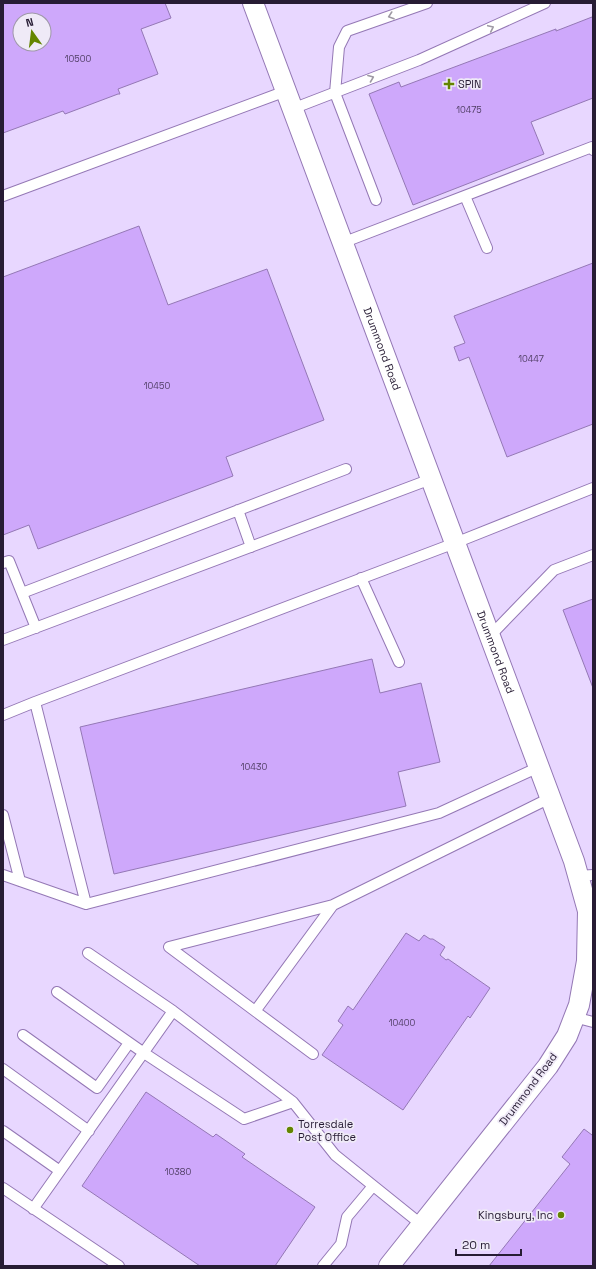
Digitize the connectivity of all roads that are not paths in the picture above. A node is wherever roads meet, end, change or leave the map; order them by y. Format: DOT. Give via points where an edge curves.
graph roads {
  1 [pos="252,3"];
  2 [pos="427,3"];
  3 [pos="545,3"];
  4 [pos="335,93"];
  5 [pos="289,100"];
  6 [pos="593,150"];
  7 [pos="3,196"];
  8 [pos="465,196"];
  9 [pos="376,200"];
  10 [pos="342,243"];
  11 [pos="487,248"];
  12 [pos="346,469"];
  13 [pos="431,479"];
  14 [pos="593,488"];
  15 [pos="238,510"];
  16 [pos="455,543"];
  17 [pos="251,547"];
  18 [pos="593,555"];
  19 [pos="3,563"];
  20 [pos="361,578"];
  21 [pos="22,593"];
  22 [pos="36,628"];
  23 [pos="490,636"];
  24 [pos="3,640"];
  25 [pos="399,662"];
  26 [pos="34,702"];
  27 [pos="3,715"];
  28 [pos="539,767"];
  29 [pos="550,798"];
  30 [pos="3,814"];
  31 [pos="3,875"];
  32 [pos="586,876"];
  33 [pos="20,881"];
  34 [pos="86,904"];
  35 [pos="333,905"];
  36 [pos="88,954"];
  37 [pos="57,992"];
  38 [pos="256,1010"];
  39 [pos="173,1011"];
  40 [pos="584,1019"];
  41 [pos="23,1035"];
  42 [pos="128,1043"];
  43 [pos="144,1053"];
  44 [pos="313,1054"];
  45 [pos="3,1069"];
  46 [pos="293,1102"];
  47 [pos="3,1131"];
  48 [pos="89,1131"];
  49 [pos="60,1171"];
  50 [pos="373,1186"];
  51 [pos="3,1188"];
  52 [pos="33,1208"];
  53 [pos="422,1225"];
  54 [pos="119,1266"];
  55 [pos="323,1266"];
  56 [pos="389,1266"];
  1 -- 5 [label="street, Drummond Road"];
  2 -- 4 [label="lane, one-way" via="347,31 339,47"];
  4 -- 3 [label="lane, one-way" via="453,45"];
  4 -- 5 [label="lane"];
  4 -- 9 [label="lane"];
  5 -- 7 [label="lane"];
  5 -- 10 [label="street, Drummond Road"];
  6 -- 8 [label="lane" via="592,147"];
  8 -- 10 [label="lane"];
  8 -- 11 [label="lane"];
  10 -- 13 [label="street, Drummond Road"];
  12 -- 15 [label="lane"];
  13 -- 16 [label="street, Drummond Road"];
  13 -- 17 [label="lane"];
  14 -- 16 [label="lane"];
  15 -- 17 [label="lane"];
  15 -- 21 [label="lane"];
  16 -- 20 [label="lane"];
  16 -- 23 [label="street, Drummond Road"];
  17 -- 22 [label="lane"];
  18 -- 23 [label="lane" via="554,570"];
  19 -- 21 [label="lane" via="9,561"];
  20 -- 25 [label="lane"];
  20 -- 26 [label="lane"];
  21 -- 22 [label="lane"];
  22 -- 24 [label="lane"];
  23 -- 28 [label="street, Drummond Road"];
  26 -- 27 [label="lane"];
  26 -- 34 [label="lane"];
  28 -- 29 [label="street, Drummond Road"];
  28 -- 34 [label="lane" via="439,813"];
  29 -- 32 [label="street, Drummond Road" via="574,861"];
  29 -- 35 [label="lane"];
  30 -- 33 [label="lane"];
  31 -- 33 [label="lane"];
  32 -- 40 [label="street, Drummond Road" via="587,961 579,1006"];
  33 -- 34 [label="lane"];
  35 -- 38 [label="lane"];
  35 -- 38 [label="lane" via="169,946"];
  36 -- 39 [label="lane"];
  37 -- 42 [label="lane"];
  38 -- 44 [label="lane"];
  39 -- 43 [label="lane"];
  39 -- 46 [label="lane"];
  40 -- 53 [label="street, Drummond Road" via="567,1036 548,1066"];
  41 -- 42 [label="lane" via="97,1088"];
  42 -- 43 [label="lane"];
  43 -- 46 [label="lane" via="244,1119"];
  43 -- 48 [label="lane"];
  45 -- 48 [label="lane"];
  46 -- 50 [label="lane" via="335,1155"];
  47 -- 49 [label="lane"];
  48 -- 49 [label="lane"];
  49 -- 52 [label="lane"];
  50 -- 53 [label="lane"];
  50 -- 55 [label="lane" via="347,1217 341,1244"];
  51 -- 52 [label="lane"];
  52 -- 54 [label="lane"];
  53 -- 56 [label="street, Drummond Road"];
}
